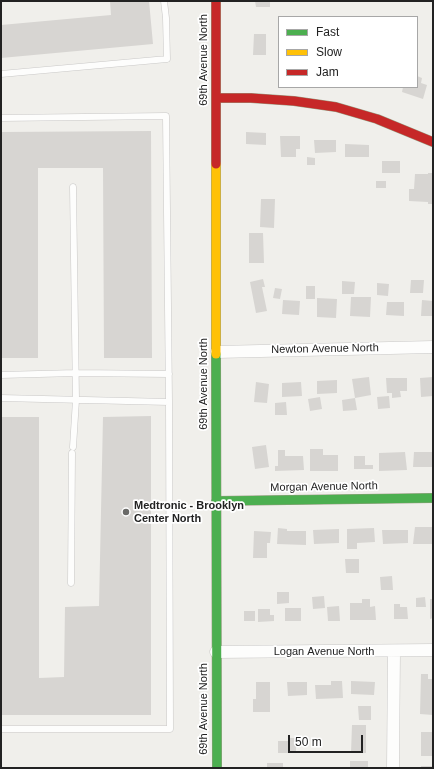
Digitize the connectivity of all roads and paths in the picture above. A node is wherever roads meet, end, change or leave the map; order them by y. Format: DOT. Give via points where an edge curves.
graph roads {
  1 [pos="164,1"];
  2 [pos="216,1"];
  3 [pos="1,74"];
  4 [pos="216,98"];
  5 [pos="1,118"];
  6 [pos="433,142"];
  7 [pos="73,187"];
  8 [pos="433,347"];
  9 [pos="217,352"];
  10 [pos="76,373"];
  11 [pos="1,374"];
  12 [pos="169,374"];
  13 [pos="1,398"];
  14 [pos="76,400"];
  15 [pos="169,402"];
  16 [pos="433,498"];
  17 [pos="216,501"];
  18 [pos="71,584"];
  19 [pos="433,650"];
  20 [pos="394,651"];
  21 [pos="216,652"];
  22 [pos="1,728"];
  23 [pos="216,768"];
  24 [pos="393,768"];
  1 -- 3 [label="lane" via="167,59"];
  2 -- 4 [label="street, 69th Avenue North"];
  4 -- 6 [label="street" via="294,101 336,107 377,119"];
  4 -- 9 [label="street, 69th Avenue North"];
  5 -- 12 [label="lane" via="166,116"];
  7 -- 10 [label="lane"];
  8 -- 9 [label="street, Newton Avenue North"];
  9 -- 17 [label="street, 69th Avenue North"];
  10 -- 11 [label="lane"];
  10 -- 12 [label="lane"];
  10 -- 14 [label="lane"];
  12 -- 15 [label="lane"];
  13 -- 14 [label="lane"];
  14 -- 15 [label="lane"];
  14 -- 18 [label="lane" via="72,450"];
  15 -- 22 [label="lane" via="170,729"];
  16 -- 17 [label="street, Morgan Avenue North"];
  17 -- 21 [label="street, 69th Avenue North"];
  19 -- 20 [label="street, Logan Avenue North"];
  20 -- 21 [label="street, Logan Avenue North"];
  20 -- 24 [label="street"];
  21 -- 23 [label="street, 69th Avenue North"];
}
